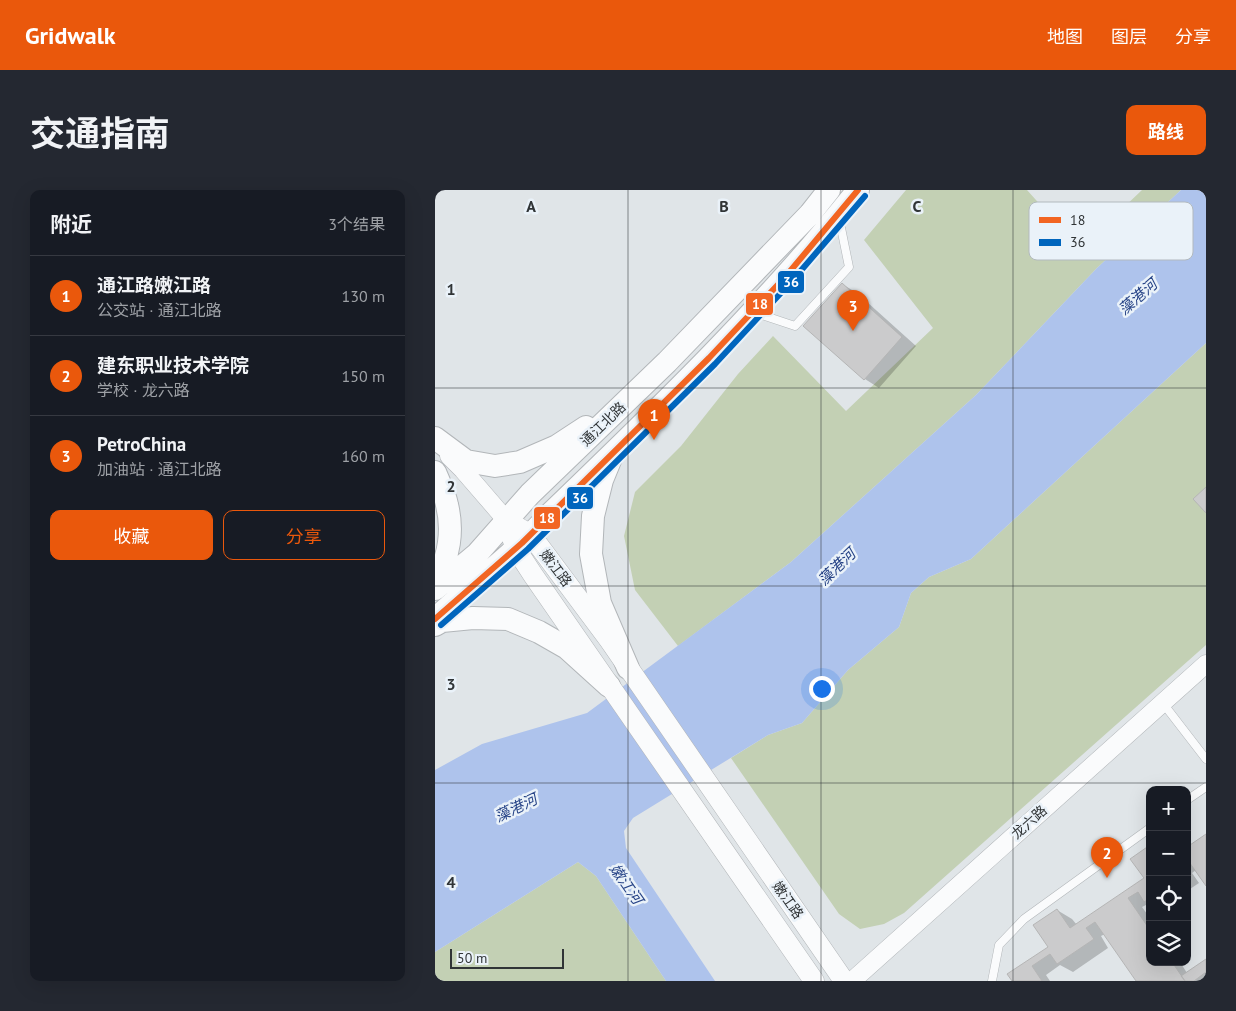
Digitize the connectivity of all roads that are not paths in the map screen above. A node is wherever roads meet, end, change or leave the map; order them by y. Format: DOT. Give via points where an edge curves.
graph roads {
  1 [pos="829,190"];
  2 [pos="858,190"];
  3 [pos="838,215"];
  4 [pos="751,311"];
  5 [pos="627,401"];
  6 [pos="435,438"];
  7 [pos="435,442"];
  8 [pos="613,453"];
  9 [pos="435,472"];
  10 [pos="507,521"];
  11 [pos="523,542"];
  12 [pos="435,578"];
  13 [pos="435,589"];
  14 [pos="435,618"];
  15 [pos="435,626"];
  16 [pos="1206,664"];
  17 [pos="628,668"];
  18 [pos="609,686"];
  19 [pos="1162,702"];
  20 [pos="1206,759"];
  21 [pos="1206,787"];
  22 [pos="1191,797"];
  23 [pos="1146,831"];
  24 [pos="814,981"];
  25 [pos="844,981"];
  26 [pos="852,981"];
  27 [pos="992,981"];
  1 -- 5 [label="main road, 通江北路" via="810,214"];
  2 -- 3 [label="main road, 通江北路"];
  3 -- 4 [label="main road, 通江北路"];
  3 -- 4 [label="lane" via="849,267 843,274 795,326"];
  4 -- 8 [label="main road, 通江北路" via="688,380"];
  5 -- 6 [label="main road" via="557,446 520,462 495,466 466,461"];
  5 -- 10 [label="main road, 通江北路" via="530,494"];
  7 -- 10 [label="street"];
  8 -- 11 [label="main road, 通江北路"];
  8 -- 17 [label="main road" via="593,516 591,554 600,603"];
  9 -- 12 [label="main road" via="447,506 450,540 441,570"];
  10 -- 11 [label="main road, 嫩江路"];
  10 -- 13 [label="main road, 通江北路" via="477,554"];
  11 -- 14 [label="main road, 通江北路"];
  11 -- 17 [label="main road, 嫩江路"];
  11 -- 18 [label="main road, 嫩江路"];
  15 -- 18 [label="main road" via="442,621 473,618 508,619 567,648"];
  16 -- 19 [label="street, 龙六路"];
  17 -- 25 [label="main road, 嫩江路"];
  18 -- 24 [label="main road, 嫩江路"];
  19 -- 20 [label="lane"];
  19 -- 26 [label="street, 龙六路"];
  21 -- 22 [label="lane"];
  23 -- 27 [label="lane" via="1024,919 999,945"];
}
